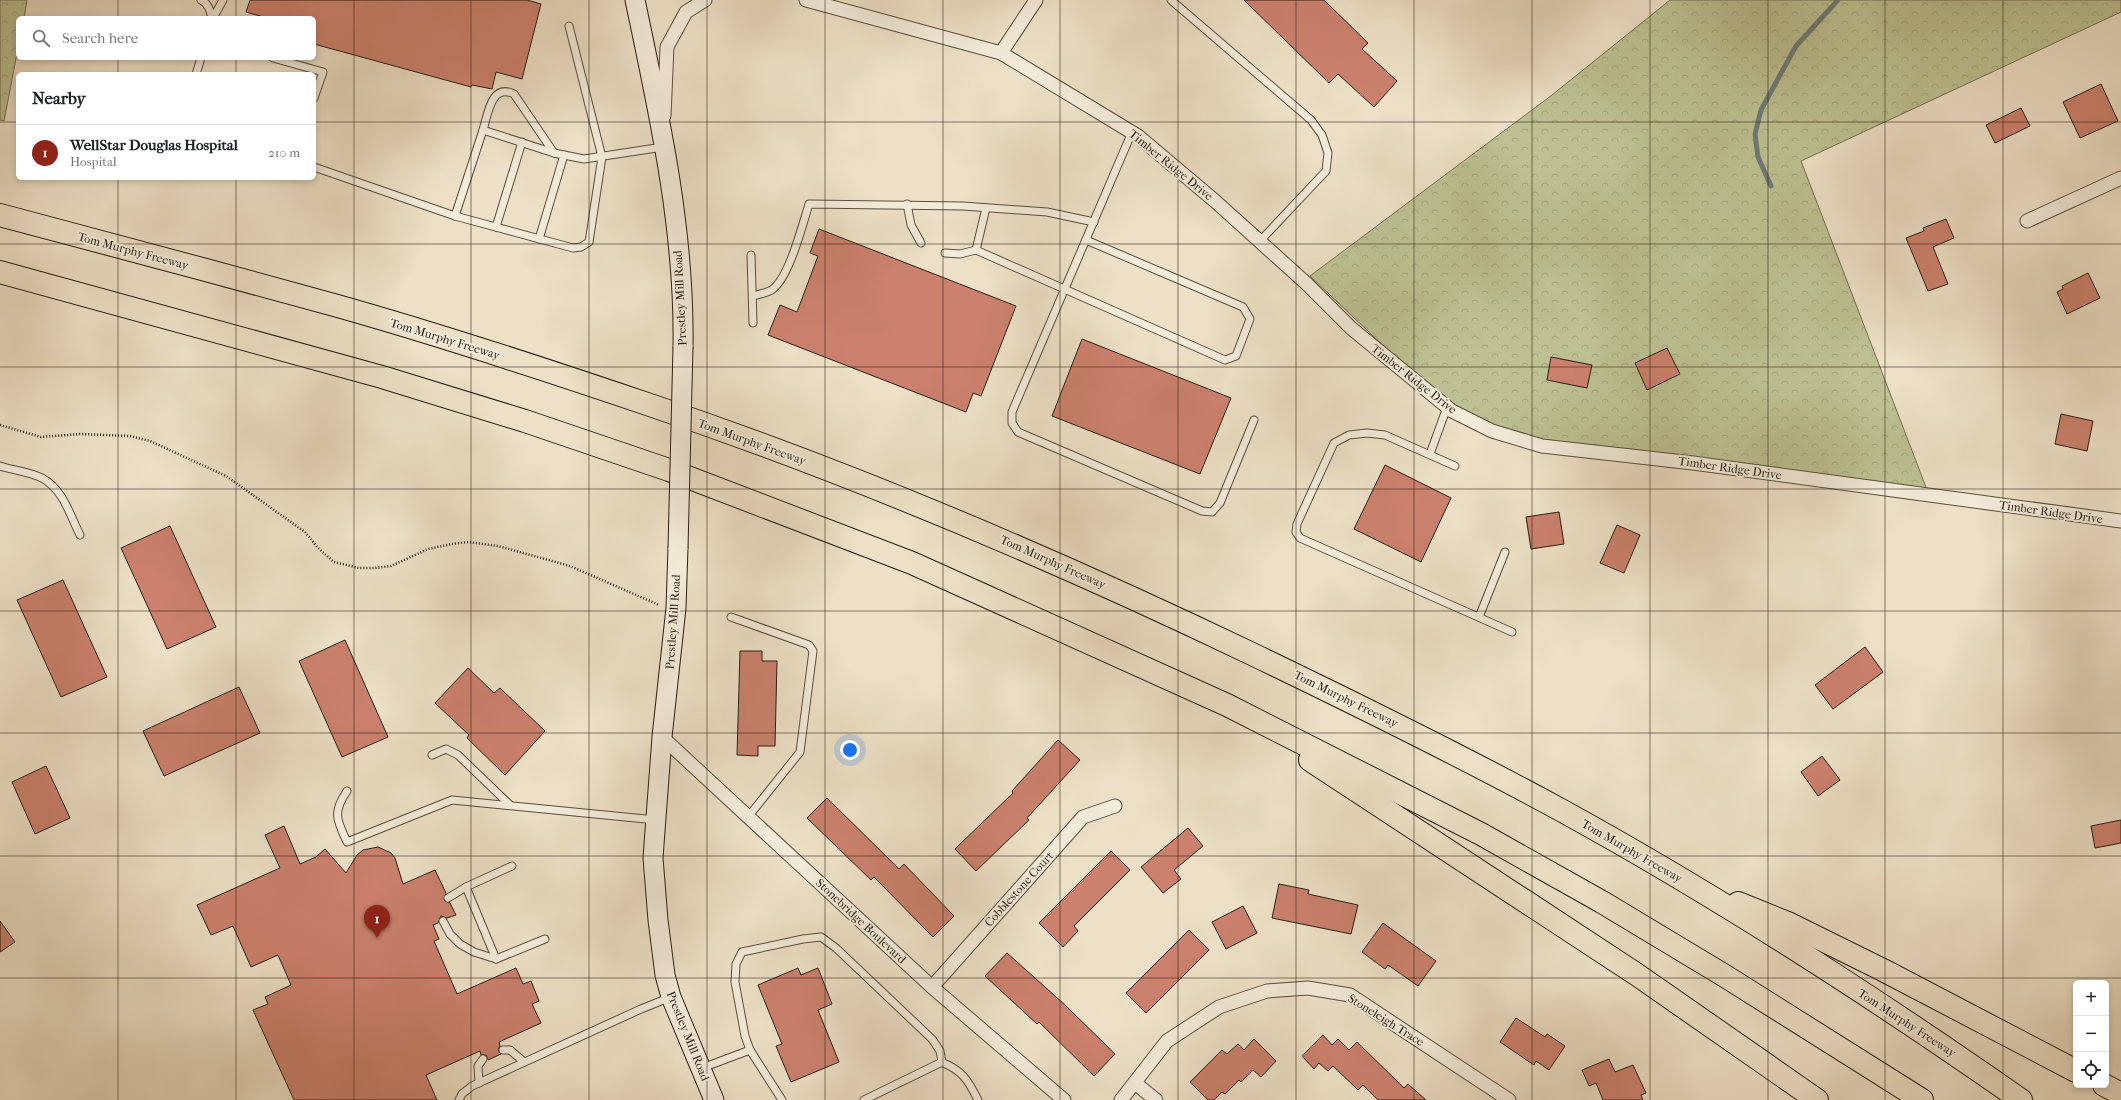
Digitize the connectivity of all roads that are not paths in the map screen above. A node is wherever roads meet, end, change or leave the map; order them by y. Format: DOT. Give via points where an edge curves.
graph roads {
  1 [pos="200,0"];
  2 [pos="223,0"];
  3 [pos="634,0"];
  4 [pos="705,0"];
  5 [pos="806,0"];
  6 [pos="1036,0"];
  7 [pos="1171,0"];
  8 [pos="212,16"];
  9 [pos="213,16"];
  10 [pos="569,26"];
  11 [pos="1001,53"];
  12 [pos="200,60"];
  13 [pos="280,60"];
  14 [pos="197,72"];
  15 [pos="316,92"];
  16 [pos="483,130"];
  17 [pos="1132,132"];
  18 [pos="664,140"];
  19 [pos="522,142"];
  20 [pos="554,153"];
  21 [pos="564,155"];
  22 [pos="602,157"];
  23 [pos="316,168"];
  24 [pos="2121,178"];
  25 [pos="908,204"];
  26 [pos="986,208"];
  27 [pos="0,214"];
  28 [pos="455,216"];
  29 [pos="2027,221"];
  30 [pos="1094,222"];
  31 [pos="496,227"];
  32 [pos="538,239"];
  33 [pos="1086,240"];
  34 [pos="1260,241"];
  35 [pos="921,243"];
  36 [pos="976,250"];
  37 [pos="944,252"];
  38 [pos="751,255"];
  39 [pos="0,272"];
  40 [pos="1065,290"];
  41 [pos="753,296"];
  42 [pos="754,323"];
  43 [pos="1447,407"];
  44 [pos="1254,420"];
  45 [pos="1430,454"];
  46 [pos="0,466"];
  47 [pos="1454,466"];
  48 [pos="2121,521"];
  49 [pos="80,535"];
  50 [pos="1505,552"];
  51 [pos="731,617"];
  52 [pos="1479,617"];
  53 [pos="1512,632"];
  54 [pos="1227,705"];
  55 [pos="662,737"];
  56 [pos="432,755"];
  57 [pos="347,791"];
  58 [pos="510,805"];
  59 [pos="1115,806"];
  60 [pos="748,817"];
  61 [pos="656,820"];
  62 [pos="512,866"];
  63 [pos="466,887"];
  64 [pos="1694,887"];
  65 [pos="448,898"];
  66 [pos="443,921"];
  67 [pos="545,939"];
  68 [pos="496,959"];
  69 [pos="932,986"];
  70 [pos="671,997"];
  71 [pos="502,1050"];
  72 [pos="750,1050"];
  73 [pos="483,1060"];
  74 [pos="524,1062"];
  75 [pos="941,1062"];
  76 [pos="701,1068"];
  77 [pos="2073,1068"];
  78 [pos="1135,1082"];
  79 [pos="479,1083"];
  80 [pos="2109,1088"];
  81 [pos="2121,1094"];
  82 [pos="459,1100"];
  83 [pos="714,1100"];
  84 [pos="782,1100"];
  85 [pos="864,1100"];
  86 [pos="978,1100"];
  87 [pos="1064,1100"];
  88 [pos="1121,1100"];
  89 [pos="1156,1100"];
  90 [pos="1509,1100"];
  91 [pos="1817,1100"];
  92 [pos="1922,1100"];
  93 [pos="2021,1100"];
  1 -- 8 [label="lane" via="206,2"];
  2 -- 9 [label="lane"];
  3 -- 18 [label="street, Prestley Mill Road"];
  4 -- 18 [label="street, Prestley Mill Road" via="686,12 667,48"];
  5 -- 11 [label="street, Timber Ridge Drive"];
  6 -- 11 [label="street"];
  7 -- 34 [label="lane" via="1311,120 1322,135 1328,153 1326,171"];
  10 -- 22 [label="lane"];
  11 -- 17 [label="street, Timber Ridge Drive"];
  12 -- 14 [label="lane"];
  13 -- 15 [label="lane" via="323,72"];
  16 -- 19 [label="lane"];
  16 -- 20 [label="lane" via="493,97 506,90 514,94"];
  16 -- 28 [label="lane"];
  17 -- 30 [label="lane"];
  17 -- 34 [label="street, Timber Ridge Drive"];
  18 -- 22 [label="lane"];
  18 -- 55 [label="street, Prestley Mill Road, bridge" via="682,279 683,347 675,614"];
  19 -- 20 [label="lane"];
  19 -- 31 [label="lane"];
  20 -- 21 [label="lane"];
  21 -- 22 [label="lane" via="584,159"];
  21 -- 32 [label="lane"];
  22 -- 32 [label="lane" via="589,242 573,248"];
  23 -- 28 [label="lane"];
  24 -- 29 [label="street"];
  25 -- 26 [label="lane"];
  25 -- 35 [label="lane" via="911,225"];
  25 -- 41 [label="lane" via="809,204 780,282 771,290"];
  26 -- 30 [label="lane" via="1047,212"];
  26 -- 36 [label="lane"];
  27 -- 64 [label="highway, Tom Murphy Freeway" via="337,306 657,408 829,470 988,534 1144,602 1399,725 1560,810"];
  28 -- 31 [label="lane"];
  30 -- 33 [label="lane"];
  31 -- 32 [label="lane"];
  33 -- 40 [label="lane"];
  33 -- 40 [label="lane" via="1243,307 1250,319 1236,356 1225,360"];
  34 -- 43 [label="street, Timber Ridge Drive" via="1351,328"];
  36 -- 37 [label="lane" via="960,254"];
  36 -- 40 [label="lane"];
  38 -- 41 [label="lane"];
  39 -- 54 [label="highway" via="382,377 669,470 912,563"];
  40 -- 44 [label="lane" via="1012,412 1012,423 1018,432 1212,512 1220,503"];
  41 -- 42 [label="lane"];
  43 -- 45 [label="lane"];
  43 -- 48 [label="street, Timber Ridge Drive" via="1492,431 1542,446 1693,463"];
  45 -- 47 [label="lane"];
  45 -- 52 [label="lane" via="1385,435 1349,435 1334,443 1297,524 1296,532 1300,538"];
  46 -- 49 [label="lane" via="42,477 55,486"];
  50 -- 52 [label="lane"];
  51 -- 60 [label="lane" via="809,645 813,651 800,752"];
  52 -- 53 [label="lane"];
  54 -- 91 [label="highway" via="1636,974"];
  54 -- 92 [label="highway" via="1481,834 1602,902 1726,976"];
  55 -- 60 [label="street, Stonebridge Boulevard"];
  55 -- 61 [label="street, Prestley Mill Road"];
  56 -- 58 [label="lane" via="446,749 458,755"];
  57 -- 58 [label="lane" via="339,803 336,819 347,842 452,800"];
  58 -- 61 [label="lane"];
  59 -- 69 [label="street, Cobblestone Court" via="1082,817"];
  60 -- 69 [label="street, Stonebridge Boulevard"];
  61 -- 70 [label="street, Prestley Mill Road" via="653,858 658,920 665,976"];
  62 -- 63 [label="lane"];
  63 -- 65 [label="lane"];
  63 -- 68 [label="lane"];
  64 -- 77 [label="highway" via="1790,924"];
  64 -- 93 [label="highway, Tom Murphy Freeway" via="1918,1028"];
  66 -- 68 [label="lane" via="450,934 460,944"];
  67 -- 68 [label="lane"];
  69 -- 87 [label="street, Stonebridge Boulevard"];
  70 -- 74 [label="lane"];
  70 -- 76 [label="street, Prestley Mill Road"];
  71 -- 74 [label="lane" via="510,1050"];
  72 -- 75 [label="lane" via="735,982 736,964 742,952 821,937 836,948 932,1039 940,1051"];
  72 -- 76 [label="lane"];
  72 -- 84 [label="lane"];
  73 -- 79 [label="lane" via="478,1066"];
  74 -- 79 [label="lane"];
  75 -- 85 [label="lane"];
  75 -- 86 [label="lane" via="956,1068 964,1076"];
  76 -- 83 [label="street, Prestley Mill Road"];
  78 -- 88 [label="street, Stoneleigh Trace"];
  78 -- 89 [label="street"];
  78 -- 90 [label="street, Stoneleigh Trace" via="1167,1041 1219,1007 1267,990 1308,988 1350,995"];
  79 -- 82 [label="lane" via="462,1094"];
  80 -- 81 [label="highway"];
}
